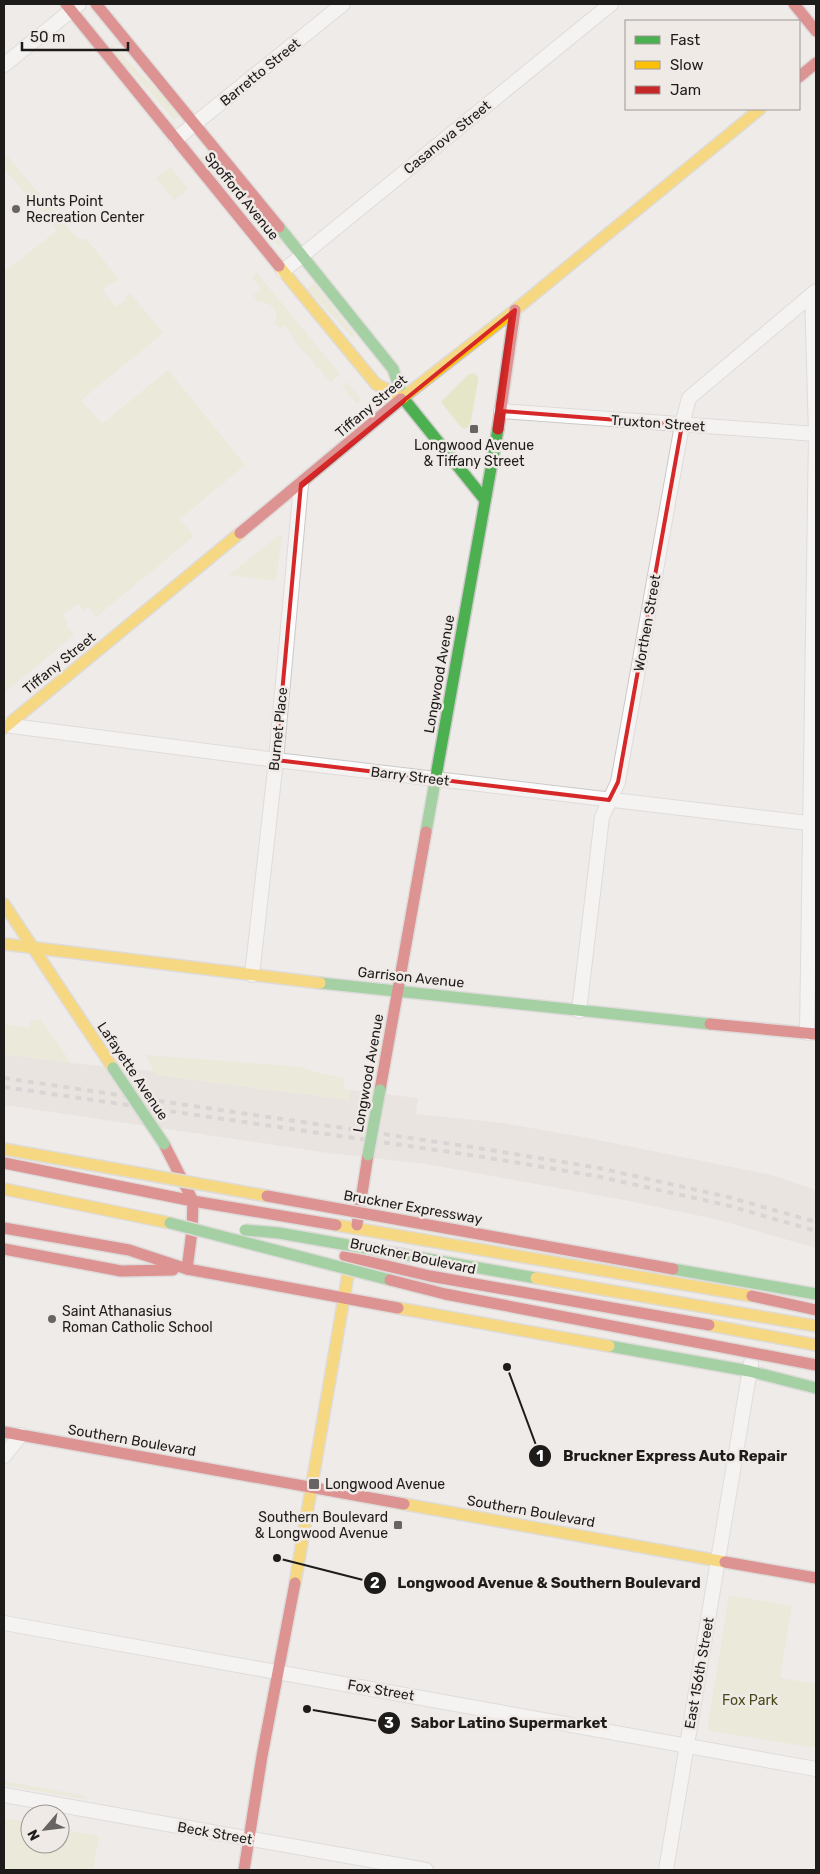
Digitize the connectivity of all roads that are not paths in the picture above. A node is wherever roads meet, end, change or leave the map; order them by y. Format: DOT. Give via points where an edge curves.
graph roads {
  1 [pos="96,4"];
  2 [pos="343,4"];
  3 [pos="611,4"];
  4 [pos="794,4"];
  5 [pos="72,6"];
  6 [pos="816,31"];
  7 [pos="816,63"];
  8 [pos="4,65"];
  9 [pos="800,76"];
  10 [pos="759,110"];
  11 [pos="194,125"];
  12 [pos="176,139"];
  13 [pos="302,255"];
  14 [pos="283,271"];
  15 [pos="814,292"];
  16 [pos="515,310"];
  17 [pos="403,398"];
  18 [pos="501,411"];
  19 [pos="682,425"];
  20 [pos="816,434"];
  21 [pos="301,484"];
  22 [pos="485,500"];
  23 [pos="5,726"];
  24 [pos="276,760"];
  25 [pos="436,779"];
  26 [pos="609,800"];
  27 [pos="813,824"];
  28 [pos="4,904"];
  29 [pos="4,944"];
  30 [pos="34,949"];
  31 [pos="252,975"];
  32 [pos="398,990"];
  33 [pos="579,1011"];
  34 [pos="812,1034"];
  35 [pos="4,1149"];
  36 [pos="4,1163"];
  37 [pos="4,1189"];
  38 [pos="4,1198"];
  39 [pos="193,1200"];
  40 [pos="170,1223"];
  41 [pos="4,1228"];
  42 [pos="356,1228"];
  43 [pos="192,1231"];
  44 [pos="4,1250"];
  45 [pos="351,1257"];
  46 [pos="187,1269"];
  47 [pos="816,1294"];
  48 [pos="762,1298"];
  49 [pos="344,1299"];
  50 [pos="816,1310"];
  51 [pos="816,1326"];
  52 [pos="756,1333"];
  53 [pos="816,1345"];
  54 [pos="816,1365"];
  55 [pos="750,1371"];
  56 [pos="816,1388"];
  57 [pos="4,1432"];
  58 [pos="21,1436"];
  59 [pos="4,1456"];
  60 [pos="311,1486"];
  61 [pos="718,1560"];
  62 [pos="816,1578"];
  63 [pos="4,1623"];
  64 [pos="278,1672"];
  65 [pos="686,1745"];
  66 [pos="816,1769"];
  67 [pos="4,1795"];
  68 [pos="249,1839"];
  69 [pos="244,1870"];
  70 [pos="426,1870"];
  71 [pos="666,1870"];
  1 -- 11 [label="main road, Spofford Avenue"];
  2 -- 11 [label="street, Barretto Street"];
  3 -- 13 [label="street, Casanova Street"];
  4 -- 6 [label="main road"];
  5 -- 8 [label="street"];
  5 -- 12 [label="main road, Spofford Avenue"];
  7 -- 9 [label="main road"];
  10 -- 16 [label="main road, Tiffany Street"];
  11 -- 12 [label="street, Barretto Street"];
  11 -- 13 [label="main road, Spofford Avenue"];
  12 -- 14 [label="main road, Spofford Avenue"];
  13 -- 14 [label="street, Casanova Street"];
  13 -- 17 [label="main road, Spofford Avenue" via="393,369"];
  14 -- 17 [label="main road, Spofford Avenue" via="376,384"];
  15 -- 19 [label="street, Worthen Street" via="689,398"];
  15 -- 20 [label="street"];
  16 -- 17 [label="main road, Tiffany Street"];
  16 -- 18 [label="main road, Longwood Avenue"];
  17 -- 21 [label="main road, Tiffany Street"];
  17 -- 22 [label="main road, Spofford Avenue"];
  18 -- 19 [label="street, Truxton Street"];
  18 -- 22 [label="main road, Longwood Avenue"];
  19 -- 20 [label="street, Truxton Street"];
  19 -- 26 [label="street, Worthen Street" via="618,782"];
  20 -- 27 [label="street"];
  21 -- 23 [label="main road, Tiffany Street"];
  21 -- 24 [label="street, Burnet Place"];
  22 -- 25 [label="main road, Longwood Avenue"];
  23 -- 24 [label="street, Barry Street"];
  24 -- 25 [label="street, Barry Street"];
  24 -- 31 [label="street, Burnet Place"];
  25 -- 26 [label="street, Barry Street"];
  25 -- 32 [label="main road, Longwood Avenue"];
  26 -- 27 [label="street, Barry Street"];
  26 -- 33 [label="street, Worthen Street" via="602,817"];
  27 -- 34 [label="street"];
  28 -- 30 [label="main road, Lafayette Avenue"];
  29 -- 30 [label="main road, Garrison Avenue"];
  30 -- 31 [label="main road, Garrison Avenue"];
  30 -- 39 [label="main road, Lafayette Avenue, bridge" via="164,1144"];
  31 -- 32 [label="main road, Garrison Avenue"];
  32 -- 33 [label="main road, Garrison Avenue"];
  32 -- 42 [label="main road, Longwood Avenue, bridge"];
  33 -- 34 [label="main road, Garrison Avenue"];
  35 -- 47 [label="main road, Bruckner Expressway, bridge"];
  36 -- 39 [label="main road, Bruckner Boulevard"];
  37 -- 40 [label="main road"];
  38 -- 43 [label="main road, Bruckner Boulevard"];
  39 -- 42 [label="main road, Bruckner Boulevard"];
  39 -- 43 [label="main road, Lafayette Avenue"];
  40 -- 51 [label="main road, bridge" via="279,1233"];
  40 -- 54 [label="main road, bridge" via="445,1294"];
  41 -- 46 [label="main road" via="128,1250"];
  42 -- 45 [label="main road, Longwood Avenue"];
  42 -- 48 [label="main road, Bruckner Boulevard"];
  43 -- 45 [label="main road, Bruckner Boulevard"];
  43 -- 46 [label="main road, Lafayette Avenue"];
  44 -- 46 [label="main road" via="120,1271"];
  45 -- 49 [label="main road, Longwood Avenue"];
  45 -- 52 [label="main road, Bruckner Boulevard" via="430,1276"];
  46 -- 49 [label="main road"];
  48 -- 50 [label="main road, Bruckner Boulevard"];
  48 -- 52 [label="street, East 156th Street"];
  49 -- 55 [label="main road"];
  49 -- 60 [label="main road, Longwood Avenue"];
  52 -- 53 [label="main road, Bruckner Boulevard"];
  52 -- 55 [label="street, East 156th Street"];
  55 -- 56 [label="main road"];
  55 -- 61 [label="street, East 156th Street"];
  57 -- 58 [label="main road, Southern Boulevard"];
  58 -- 59 [label="street"];
  58 -- 60 [label="main road, Southern Boulevard"];
  60 -- 61 [label="main road, Southern Boulevard"];
  60 -- 64 [label="main road, Longwood Avenue"];
  61 -- 62 [label="main road, Southern Boulevard"];
  61 -- 65 [label="street, East 156th Street"];
  63 -- 64 [label="street, Fox Street"];
  64 -- 65 [label="street, Fox Street"];
  64 -- 68 [label="main road, Longwood Avenue"];
  65 -- 66 [label="street, Fox Street"];
  65 -- 71 [label="street, East 156th Street"];
  67 -- 68 [label="street, Beck Street"];
  68 -- 69 [label="main road, Longwood Avenue"];
  68 -- 70 [label="street, Beck Street"];
}
